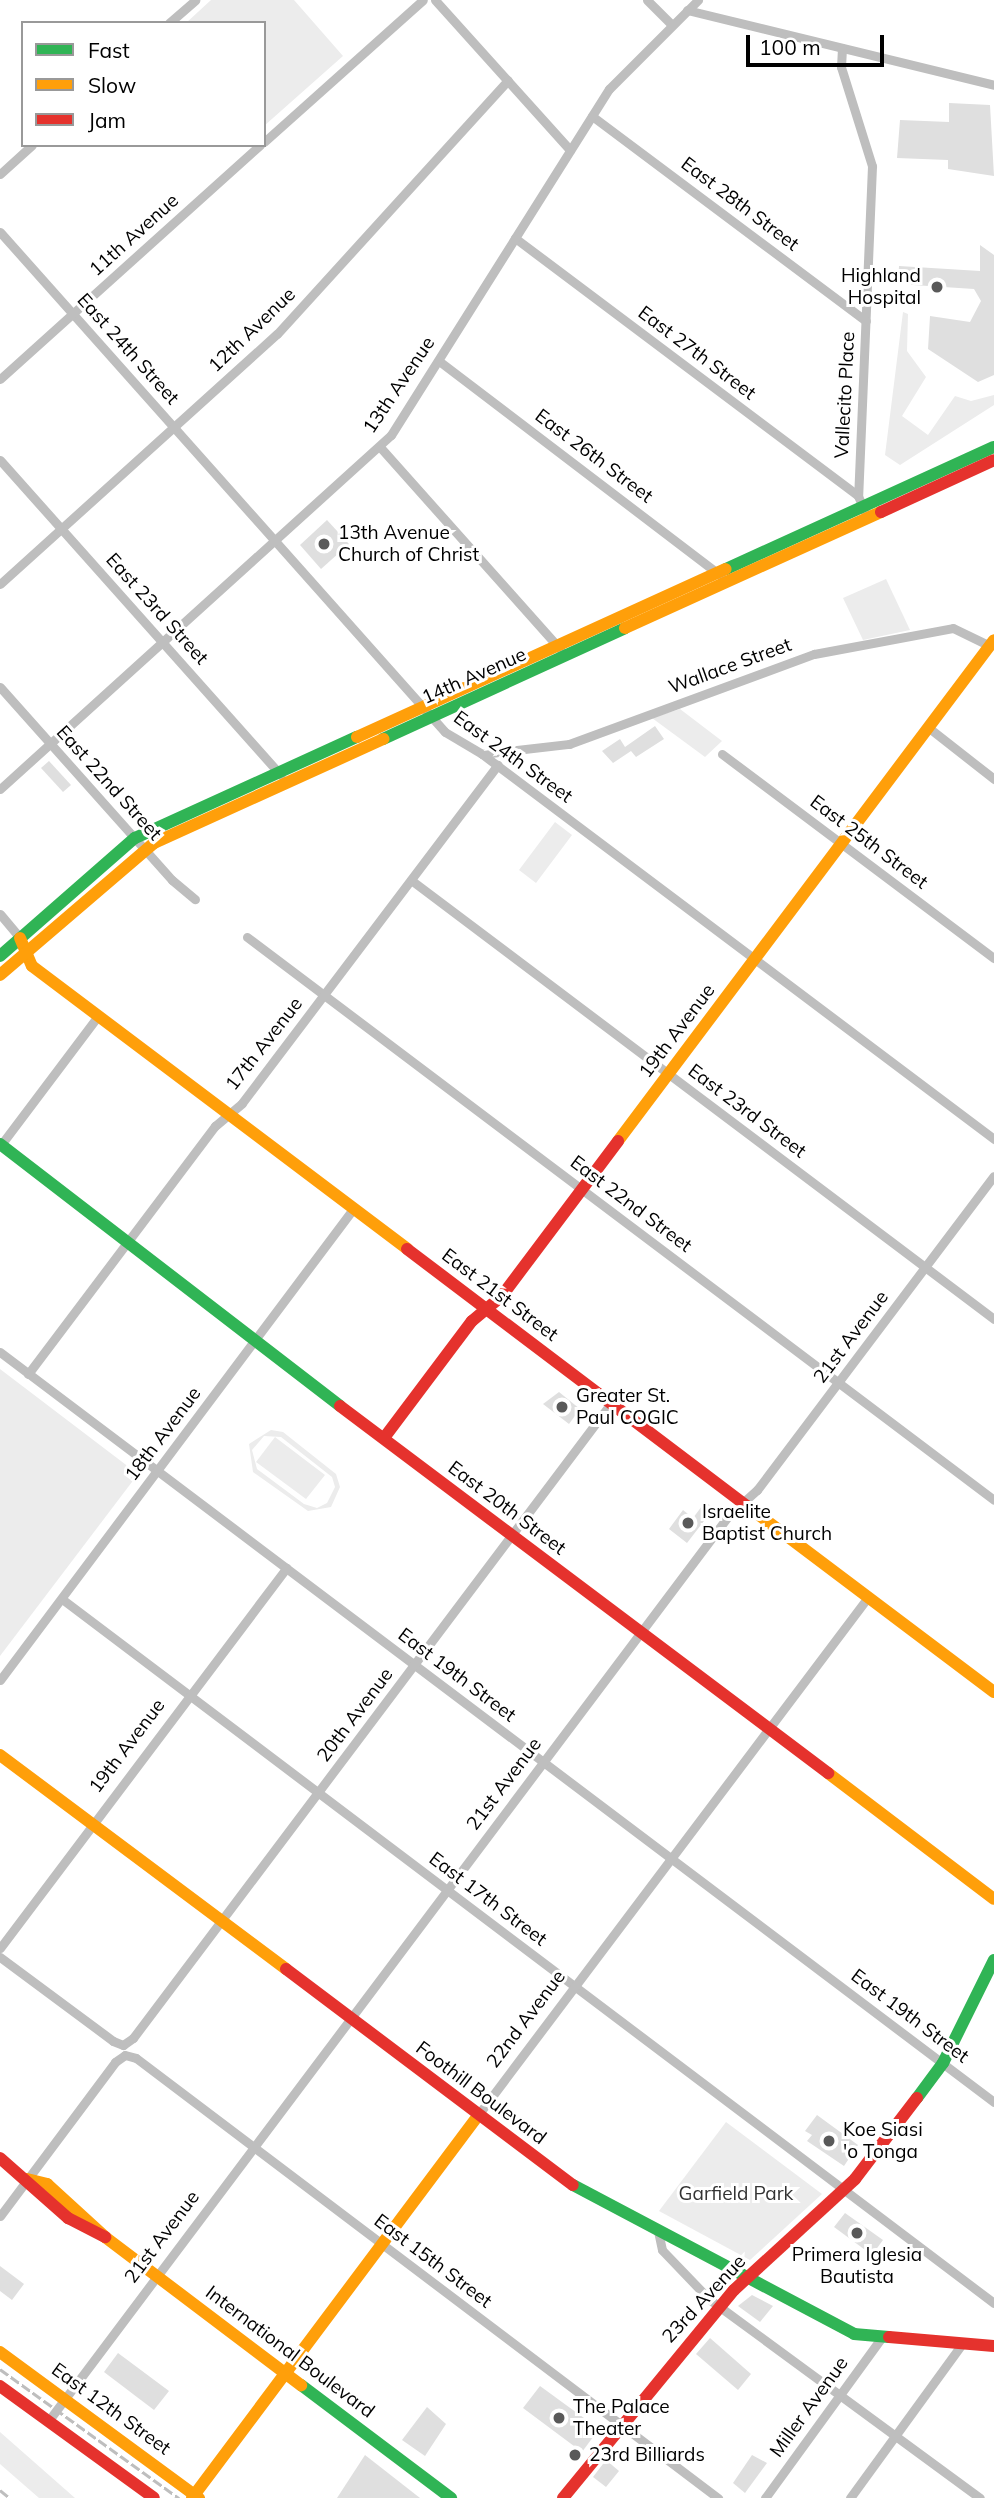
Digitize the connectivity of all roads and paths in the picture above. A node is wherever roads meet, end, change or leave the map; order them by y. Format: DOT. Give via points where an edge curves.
graph roads {
  1 [pos="195,0"];
  2 [pos="423,0"];
  3 [pos="435,0"];
  4 [pos="647,0"];
  5 [pos="698,0"];
  6 [pos="688,10"];
  7 [pos="171,21"];
  8 [pos="672,25"];
  9 [pos="842,48"];
  10 [pos="508,80"];
  11 [pos="994,85"];
  12 [pos="592,116"];
  13 [pos="266,140"];
  14 [pos="30,147"];
  15 [pos="258,147"];
  16 [pos="570,150"];
  17 [pos="0,174"];
  18 [pos="0,232"];
  19 [pos="515,238"];
  20 [pos="73,314"];
  21 [pos="866,321"];
  22 [pos="439,361"];
  23 [pos="0,379"];
  24 [pos="174,427"];
  25 [pos="380,447"];
  26 [pos="994,447"];
  27 [pos="0,460"];
  28 [pos="994,460"];
  29 [pos="863,507"];
  30 [pos="61,528"];
  31 [pos="276,540"];
  32 [pos="723,578"];
  33 [pos="0,584"];
  34 [pos="163,641"];
  35 [pos="992,643"];
  36 [pos="561,651"];
  37 [pos="0,687"];
  38 [pos="428,711"];
  39 [pos="929,729"];
  40 [pos="51,743"];
  41 [pos="482,754"];
  42 [pos="722,754"];
  43 [pos="498,765"];
  44 [pos="282,778"];
  45 [pos="994,779"];
  46 [pos="0,789"];
  47 [pos="140,843"];
  48 [pos="842,844"];
  49 [pos="411,880"];
  50 [pos="195,899"];
  51 [pos="0,914"];
  52 [pos="247,937"];
  53 [pos="20,938"];
  54 [pos="24,953"];
  55 [pos="0,956"];
  56 [pos="994,958"];
  57 [pos="754,959"];
  58 [pos="0,975"];
  59 [pos="324,995"];
  60 [pos="98,1016"];
  61 [pos="668,1074"];
  62 [pos="229,1114"];
  63 [pos="994,1139"];
  64 [pos="0,1145"];
  65 [pos="994,1176"];
  66 [pos="583,1189"];
  67 [pos="354,1209"];
  68 [pos="128,1246"];
  69 [pos="925,1267"];
  70 [pos="487,1309"];
  71 [pos="994,1319"];
  72 [pos="254,1342"];
  73 [pos="0,1352"];
  74 [pos="29,1374"];
  75 [pos="839,1382"];
  76 [pos="611,1403"];
  77 [pos="384,1438"];
  78 [pos="156,1470"];
  79 [pos="994,1500"];
  80 [pos="743,1503"];
  81 [pos="512,1536"];
  82 [pos="286,1568"];
  83 [pos="868,1597"];
  84 [pos="62,1599"];
  85 [pos="640,1633"];
  86 [pos="415,1665"];
  87 [pos="0,1680"];
  88 [pos="994,1692"];
  89 [pos="190,1695"];
  90 [pos="768,1731"];
  91 [pos="0,1755"];
  92 [pos="544,1762"];
  93 [pos="317,1794"];
  94 [pos="92,1824"];
  95 [pos="670,1858"];
  96 [pos="446,1889"];
  97 [pos="994,1899"];
  98 [pos="220,1921"];
  99 [pos="0,1948"];
  100 [pos="0,1956"];
  101 [pos="994,1960"];
  102 [pos="574,1986"];
  103 [pos="349,2018"];
  104 [pos="124,2050"];
  105 [pos="943,2063"];
  106 [pos="994,2102"];
  107 [pos="478,2115"];
  108 [pos="252,2147"];
  109 [pos="0,2158"];
  110 [pos="27,2179"];
  111 [pos="845,2188"];
  112 [pos="0,2216"];
  113 [pos="658,2231"];
  114 [pos="380,2244"];
  115 [pos="155,2275"];
  116 [pos="747,2278"];
  117 [pos="994,2303"];
  118 [pos="721,2306"];
  119 [pos="882,2337"];
  120 [pos="962,2344"];
  121 [pos="994,2346"];
  122 [pos="0,2352"];
  123 [pos="284,2371"];
  124 [pos="0,2386"];
  125 [pos="840,2394"];
  126 [pos="64,2398"];
  127 [pos="49,2420"];
  128 [pos="620,2424"];
  129 [pos="898,2435"];
  130 [pos="150,2496"];
  131 [pos="195,2497"];
  132 [pos="451,2498"];
  133 [pos="563,2498"];
  134 [pos="718,2498"];
  135 [pos="765,2498"];
  136 [pos="850,2498"];
  137 [pos="980,2498"];
  1 -- 7 [label="street"];
  2 -- 13 [label="street"];
  3 -- 10 [label="street"];
  4 -- 8 [label="street"];
  5 -- 6 [label="street, 13th Avenue"];
  6 -- 8 [label="street, 13th Avenue"];
  6 -- 9 [label="street"];
  8 -- 12 [label="street, 13th Avenue" via="609,89"];
  9 -- 11 [label="street"];
  9 -- 21 [label="street, Vallecito Place" via="841,66 872,166"];
  10 -- 16 [label="street"];
  10 -- 24 [label="street, 12th Avenue" via="283,329"];
  12 -- 16 [label="street, 13th Avenue"];
  12 -- 21 [label="street, East 28th Street"];
  14 -- 17 [label="street"];
  15 -- 20 [label="street, 11th Avenue"];
  16 -- 19 [label="street, 13th Avenue"];
  18 -- 20 [label="street, East 24th Street"];
  19 -- 22 [label="street, 13th Avenue"];
  19 -- 29 [label="street, East 27th Street"];
  20 -- 23 [label="street, 11th Avenue"];
  20 -- 24 [label="street, East 24th Street"];
  21 -- 29 [label="street, Vallecito Place"];
  22 -- 25 [label="street, 13th Avenue"];
  22 -- 32 [label="street, East 26th Street"];
  24 -- 30 [label="street, 12th Avenue"];
  24 -- 31 [label="street, East 24th Street"];
  25 -- 31 [label="street, 13th Avenue"];
  25 -- 36 [label="street"];
  26 -- 29 [label="street, 14th Avenue"];
  27 -- 30 [label="street, East 23rd Street"];
  28 -- 29 [label="street, 14th Avenue"];
  29 -- 32 [label="street, 14th Avenue"];
  30 -- 33 [label="street, 12th Avenue"];
  30 -- 34 [label="street, East 23rd Street"];
  31 -- 34 [label="street, 13th Avenue"];
  31 -- 38 [label="street, East 24th Street"];
  32 -- 36 [label="street, 14th Avenue"];
  34 -- 40 [label="street, 13th Avenue"];
  34 -- 44 [label="street, East 23rd Street"];
  35 -- 39 [label="street, 19th Avenue"];
  35 -- 41 [label="street, Wallace Street" via="962,630 795,659 569,744"];
  36 -- 38 [label="street, 14th Avenue"];
  37 -- 40 [label="street, East 22nd Street"];
  38 -- 41 [label="street, East 24th Street" via="445,732"];
  38 -- 44 [label="street, 14th Avenue"];
  39 -- 45 [label="street"];
  39 -- 48 [label="street, 19th Avenue"];
  40 -- 46 [label="street, 13th Avenue"];
  40 -- 47 [label="street, East 22nd Street"];
  41 -- 43 [label="street, East 24th Street"];
  42 -- 48 [label="street, East 25th Street"];
  43 -- 49 [label="street, 17th Avenue"];
  43 -- 57 [label="street, East 24th Street"];
  44 -- 47 [label="street, 14th Avenue"];
  47 -- 50 [label="street, East 22nd Street"];
  47 -- 53 [label="street, 14th Avenue"];
  47 -- 54 [label="street, 14th Avenue"];
  48 -- 56 [label="street, East 25th Street"];
  48 -- 57 [label="street, 19th Avenue"];
  49 -- 59 [label="street, 17th Avenue"];
  49 -- 61 [label="street, East 23rd Street"];
  51 -- 53 [label="street, East 21st Street"];
  52 -- 59 [label="street, East 22nd Street"];
  53 -- 54 [label="street, East 21st Street"];
  53 -- 55 [label="street, 14th Avenue"];
  54 -- 58 [label="street, 14th Avenue"];
  54 -- 60 [label="street, East 21st Street" via="32,966"];
  57 -- 61 [label="street, 19th Avenue"];
  57 -- 63 [label="street, East 24th Street"];
  59 -- 62 [label="street, 17th Avenue"];
  59 -- 66 [label="street, East 22nd Street"];
  60 -- 62 [label="street, East 21st Street"];
  60 -- 64 [label="street"];
  61 -- 66 [label="street, 19th Avenue"];
  61 -- 69 [label="street, East 23rd Street"];
  62 -- 67 [label="street, East 21st Street"];
  62 -- 68 [label="street, 17th Avenue"];
  64 -- 68 [label="street, East 20th Street"];
  65 -- 69 [label="street, 21st Avenue"];
  66 -- 70 [label="street, 19th Avenue"];
  66 -- 75 [label="street, East 22nd Street"];
  67 -- 70 [label="street, East 21st Street"];
  67 -- 72 [label="street, 18th Avenue"];
  68 -- 72 [label="street, East 20th Street"];
  68 -- 74 [label="street, 17th Avenue"];
  69 -- 71 [label="street, East 23rd Street"];
  69 -- 75 [label="street, 21st Avenue"];
  70 -- 76 [label="street, East 21st Street"];
  70 -- 77 [label="street, 19th Avenue"];
  72 -- 77 [label="street, East 20th Street"];
  72 -- 78 [label="street, 18th Avenue"];
  73 -- 74 [label="street, East 19th Street"];
  74 -- 78 [label="street, East 19th Street"];
  75 -- 79 [label="street, East 22nd Street"];
  75 -- 80 [label="street, 21st Avenue"];
  76 -- 80 [label="street, East 21st Street"];
  76 -- 81 [label="street, 20th Avenue"];
  77 -- 81 [label="street, East 20th Street"];
  78 -- 82 [label="street, East 19th Street"];
  78 -- 84 [label="street, 18th Avenue"];
  80 -- 83 [label="street, East 21st Street"];
  80 -- 85 [label="street, 21st Avenue"];
  81 -- 85 [label="street, East 20th Street"];
  81 -- 86 [label="street, 20th Avenue"];
  82 -- 86 [label="street, East 19th Street"];
  82 -- 89 [label="street, 19th Avenue"];
  83 -- 88 [label="street, East 21st Street"];
  83 -- 90 [label="street, 22nd Avenue"];
  84 -- 87 [label="street, 18th Avenue"];
  84 -- 89 [label="street, East 17th Street"];
  85 -- 90 [label="street, East 20th Street"];
  85 -- 92 [label="street, 21st Avenue"];
  86 -- 92 [label="street, East 19th Street"];
  86 -- 93 [label="street, 20th Avenue"];
  89 -- 93 [label="street, East 17th Street"];
  89 -- 94 [label="street, 19th Avenue"];
  90 -- 95 [label="street, 22nd Avenue"];
  90 -- 97 [label="street, East 20th Street"];
  91 -- 94 [label="street, Foothill Boulevard"];
  92 -- 95 [label="street, East 19th Street"];
  92 -- 96 [label="street, 21st Avenue"];
  93 -- 96 [label="street, East 17th Street"];
  93 -- 98 [label="street, 20th Avenue"];
  94 -- 98 [label="street, Foothill Boulevard"];
  94 -- 99 [label="street, 19th Avenue"];
  95 -- 102 [label="street, 22nd Avenue"];
  95 -- 105 [label="street, East 19th Street"];
  96 -- 102 [label="street, East 17th Street"];
  96 -- 103 [label="street, 21st Avenue"];
  98 -- 103 [label="street, Foothill Boulevard"];
  98 -- 104 [label="street, 20th Avenue"];
  100 -- 104 [label="street, East 15th Street"];
  101 -- 105 [label="street, 23rd Avenue"];
  102 -- 107 [label="street, 22nd Avenue"];
  102 -- 111 [label="street, East 17th Street"];
  103 -- 107 [label="street, Foothill Boulevard"];
  103 -- 108 [label="street, 21st Avenue"];
  104 -- 108 [label="street, East 15th Street"];
  104 -- 110 [label="street, 20th Avenue"];
  105 -- 106 [label="street, East 19th Street"];
  105 -- 111 [label="street, 23rd Avenue"];
  107 -- 113 [label="street, Foothill Boulevard" via="572,2185"];
  107 -- 114 [label="street, 22nd Avenue"];
  108 -- 114 [label="street, East 15th Street"];
  108 -- 115 [label="street, 21st Avenue"];
  109 -- 110 [label="street, International Boulevard"];
  110 -- 112 [label="street, 20th Avenue"];
  110 -- 115 [label="street, International Boulevard" via="38,2196 105,2237"];
  111 -- 116 [label="street, 23rd Avenue"];
  111 -- 117 [label="street, East 17th Street"];
  113 -- 116 [label="street, Foothill Boulevard"];
  113 -- 118 [label="street" via="662,2250"];
  114 -- 123 [label="street, 22nd Avenue"];
  114 -- 128 [label="street, East 15th Street"];
  115 -- 123 [label="street, International Boulevard"];
  115 -- 126 [label="street, 21st Avenue"];
  116 -- 118 [label="street, 23rd Avenue"];
  116 -- 119 [label="street, Foothill Boulevard" via="854,2334"];
  118 -- 125 [label="street"];
  118 -- 128 [label="street, 23rd Avenue"];
  119 -- 120 [label="street, Foothill Boulevard"];
  119 -- 125 [label="street, Miller Avenue"];
  120 -- 121 [label="street, Foothill Boulevard"];
  120 -- 129 [label="street"];
  122 -- 126 [label="street, East 12th Street"];
  123 -- 131 [label="street, 22nd Avenue"];
  123 -- 132 [label="street, International Boulevard"];
  124 -- 127 [label="street"];
  125 -- 129 [label="street"];
  125 -- 135 [label="street, Miller Avenue"];
  126 -- 127 [label="street, 21st Avenue"];
  126 -- 131 [label="street, East 12th Street"];
  127 -- 130 [label="street"];
  128 -- 133 [label="street, 23rd Avenue"];
  128 -- 134 [label="street, East 15th Street"];
  129 -- 136 [label="street"];
  129 -- 137 [label="street"];
}
